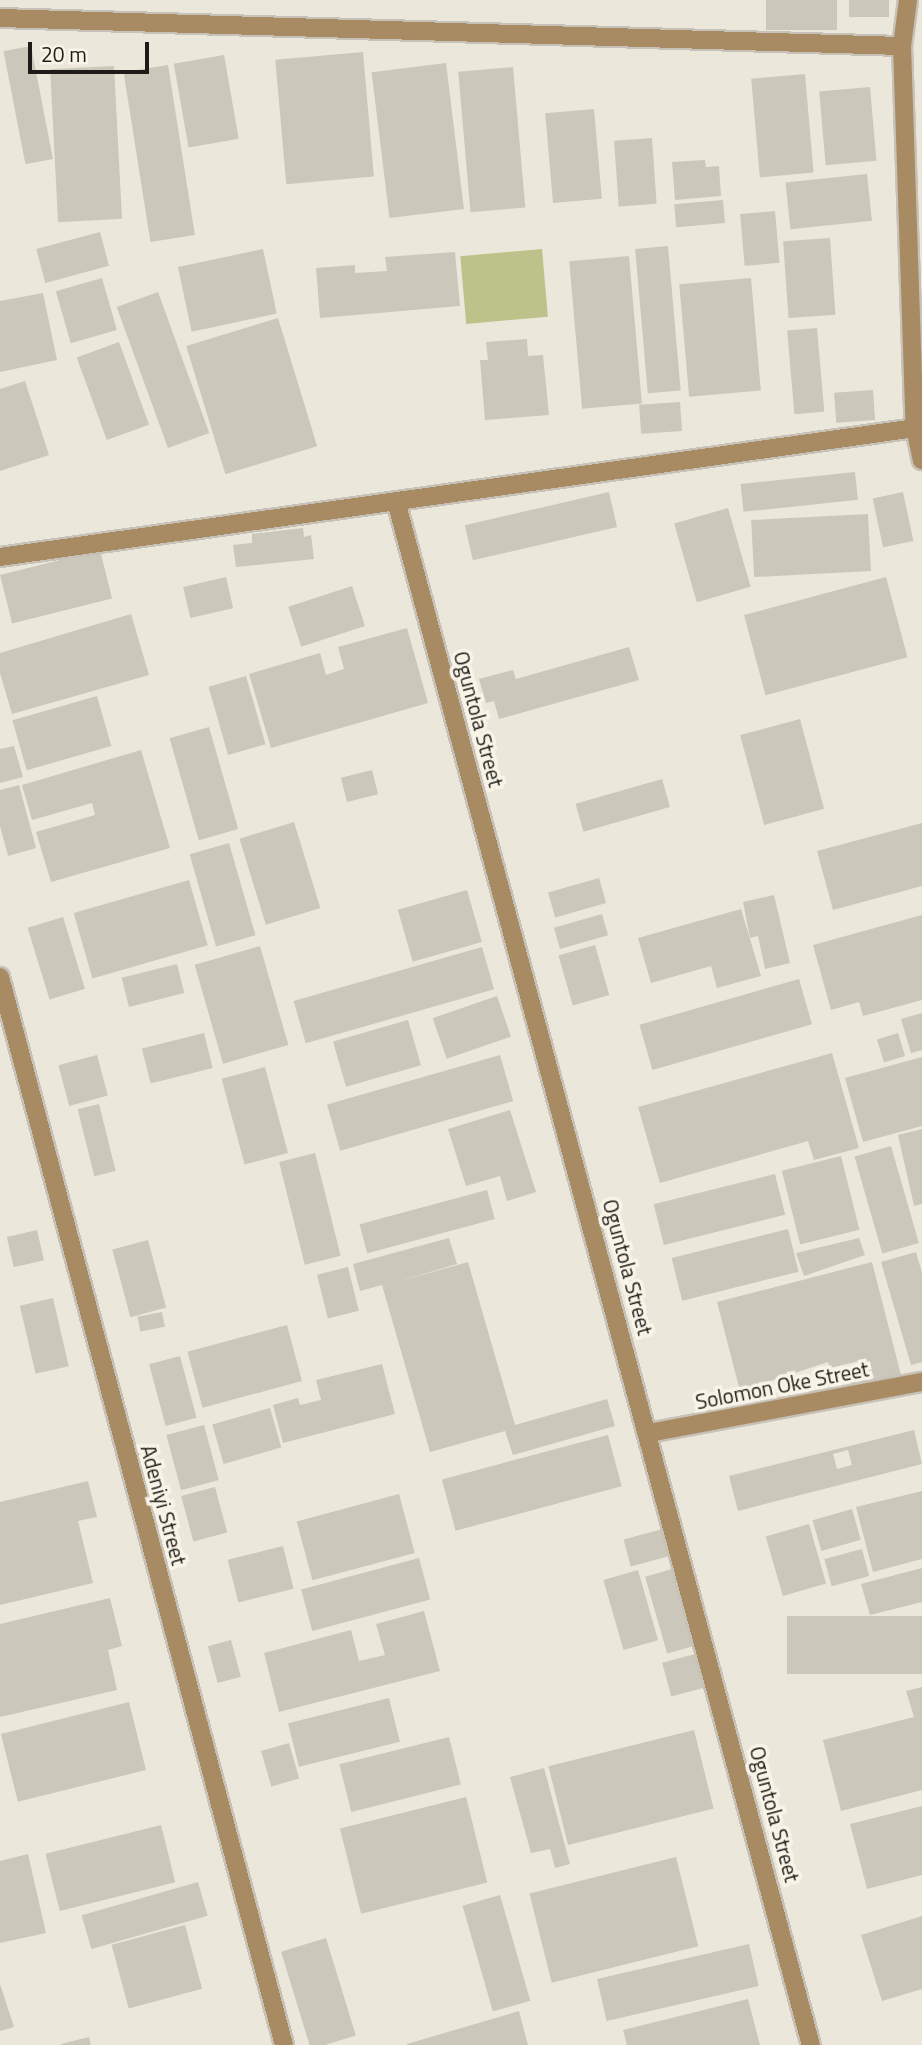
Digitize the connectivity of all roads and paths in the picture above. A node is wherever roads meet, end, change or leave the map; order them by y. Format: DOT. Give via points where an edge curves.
graph roads {
  1 [pos="908,0"];
  2 [pos="0,19"];
  3 [pos="902,46"];
  4 [pos="915,428"];
  5 [pos="922,460"];
  6 [pos="396,502"];
  7 [pos="0,557"];
  8 [pos="0,977"];
  9 [pos="922,1382"];
  10 [pos="649,1433"];
  11 [pos="285,2045"];
  12 [pos="811,2045"];
  1 -- 3 [label="street"];
  2 -- 3 [label="street"];
  3 -- 4 [label="street"];
  4 -- 5 [label="street"];
  4 -- 6 [label="street"];
  6 -- 7 [label="street"];
  6 -- 10 [label="street, Oguntola Street"];
  8 -- 11 [label="street, Adeniyi Street"];
  9 -- 10 [label="street, Solomon Oke Street"];
  10 -- 12 [label="street, Oguntola Street"];
}
